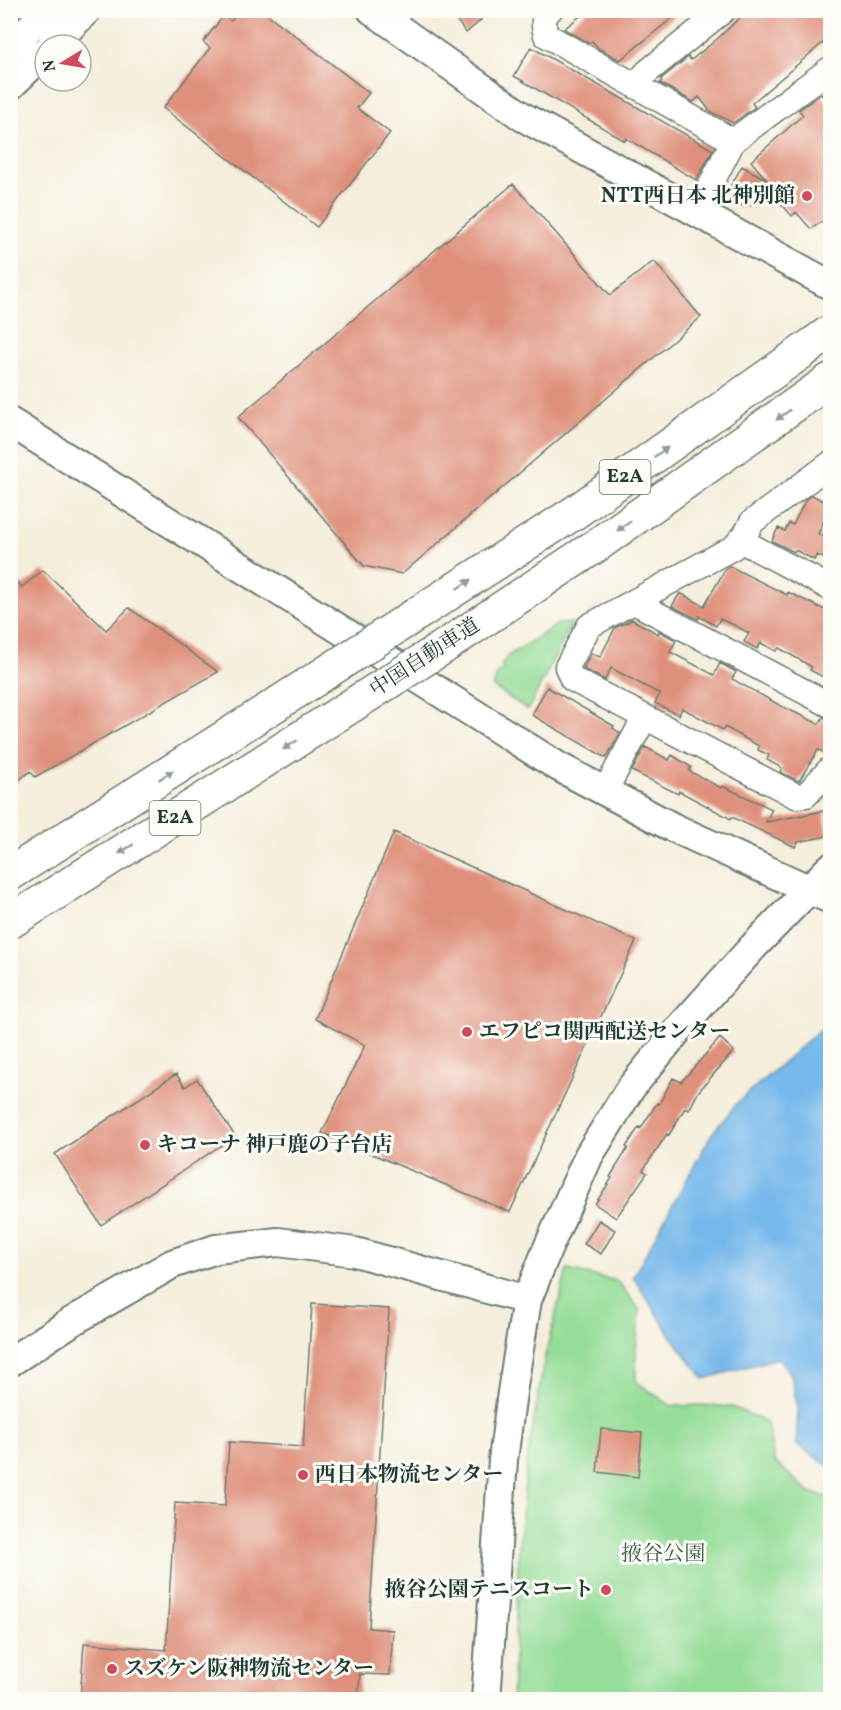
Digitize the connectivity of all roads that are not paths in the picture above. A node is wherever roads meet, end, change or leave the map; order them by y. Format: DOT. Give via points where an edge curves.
graph roads {
  1 [pos="48,10"];
  2 [pos="87,10"];
  3 [pos="372,10"];
  4 [pos="550,10"];
  5 [pos="724,10"];
  6 [pos="64,33"];
  7 [pos="10,47"];
  8 [pos="33,64"];
  9 [pos="831,69"];
  10 [pos="10,86"];
  11 [pos="635,86"];
  12 [pos="733,141"];
  13 [pos="697,212"];
  14 [pos="830,285"];
  15 [pos="831,332"];
  16 [pos="831,380"];
  17 [pos="10,422"];
  18 [pos="826,472"];
  19 [pos="740,540"];
  20 [pos="831,588"];
  21 [pos="634,602"];
  22 [pos="831,705"];
  23 [pos="645,717"];
  24 [pos="831,769"];
  25 [pos="605,791"];
  26 [pos="831,868"];
  27 [pos="10,874"];
  28 [pos="820,894"];
  29 [pos="10,922"];
  30 [pos="527,1300"];
  31 [pos="10,1362"];
  32 [pos="486,1700"];
  1 -- 7 [label="street"];
  2 -- 6 [label="street"];
  3 -- 13 [label="street" via="524,117"];
  4 -- 11 [label="street" via="543,23 546,35"];
  5 -- 11 [label="street" via="646,72"];
  8 -- 10 [label="street"];
  9 -- 12 [label="street"];
  11 -- 12 [label="street"];
  12 -- 13 [label="street"];
  13 -- 14 [label="street"];
  27 -- 15 [label="highway, 中国自動車道 / E2A, one-way, bridge" via="574,513"];
  16 -- 29 [label="highway, 中国自動車道 / E2A, one-way, bridge" via="597,545 442,648"];
  17 -- 25 [label="street" via="559,767"];
  18 -- 19 [label="street" via="752,522"];
  19 -- 20 [label="street"];
  19 -- 21 [label="street" via="734,547"];
  21 -- 22 [label="street"];
  21 -- 23 [label="street" via="589,626 567,667 572,679"];
  23 -- 24 [label="street" via="796,796 806,795"];
  23 -- 25 [label="street"];
  25 -- 28 [label="street" via="672,827"];
  26 -- 28 [label="street"];
  28 -- 30 [label="street" via="772,927 630,1089 589,1155"];
  30 -- 31 [label="street" via="355,1252 278,1242 216,1249 172,1264 70,1322"];
  30 -- 32 [label="street" via="503,1460"];
}
